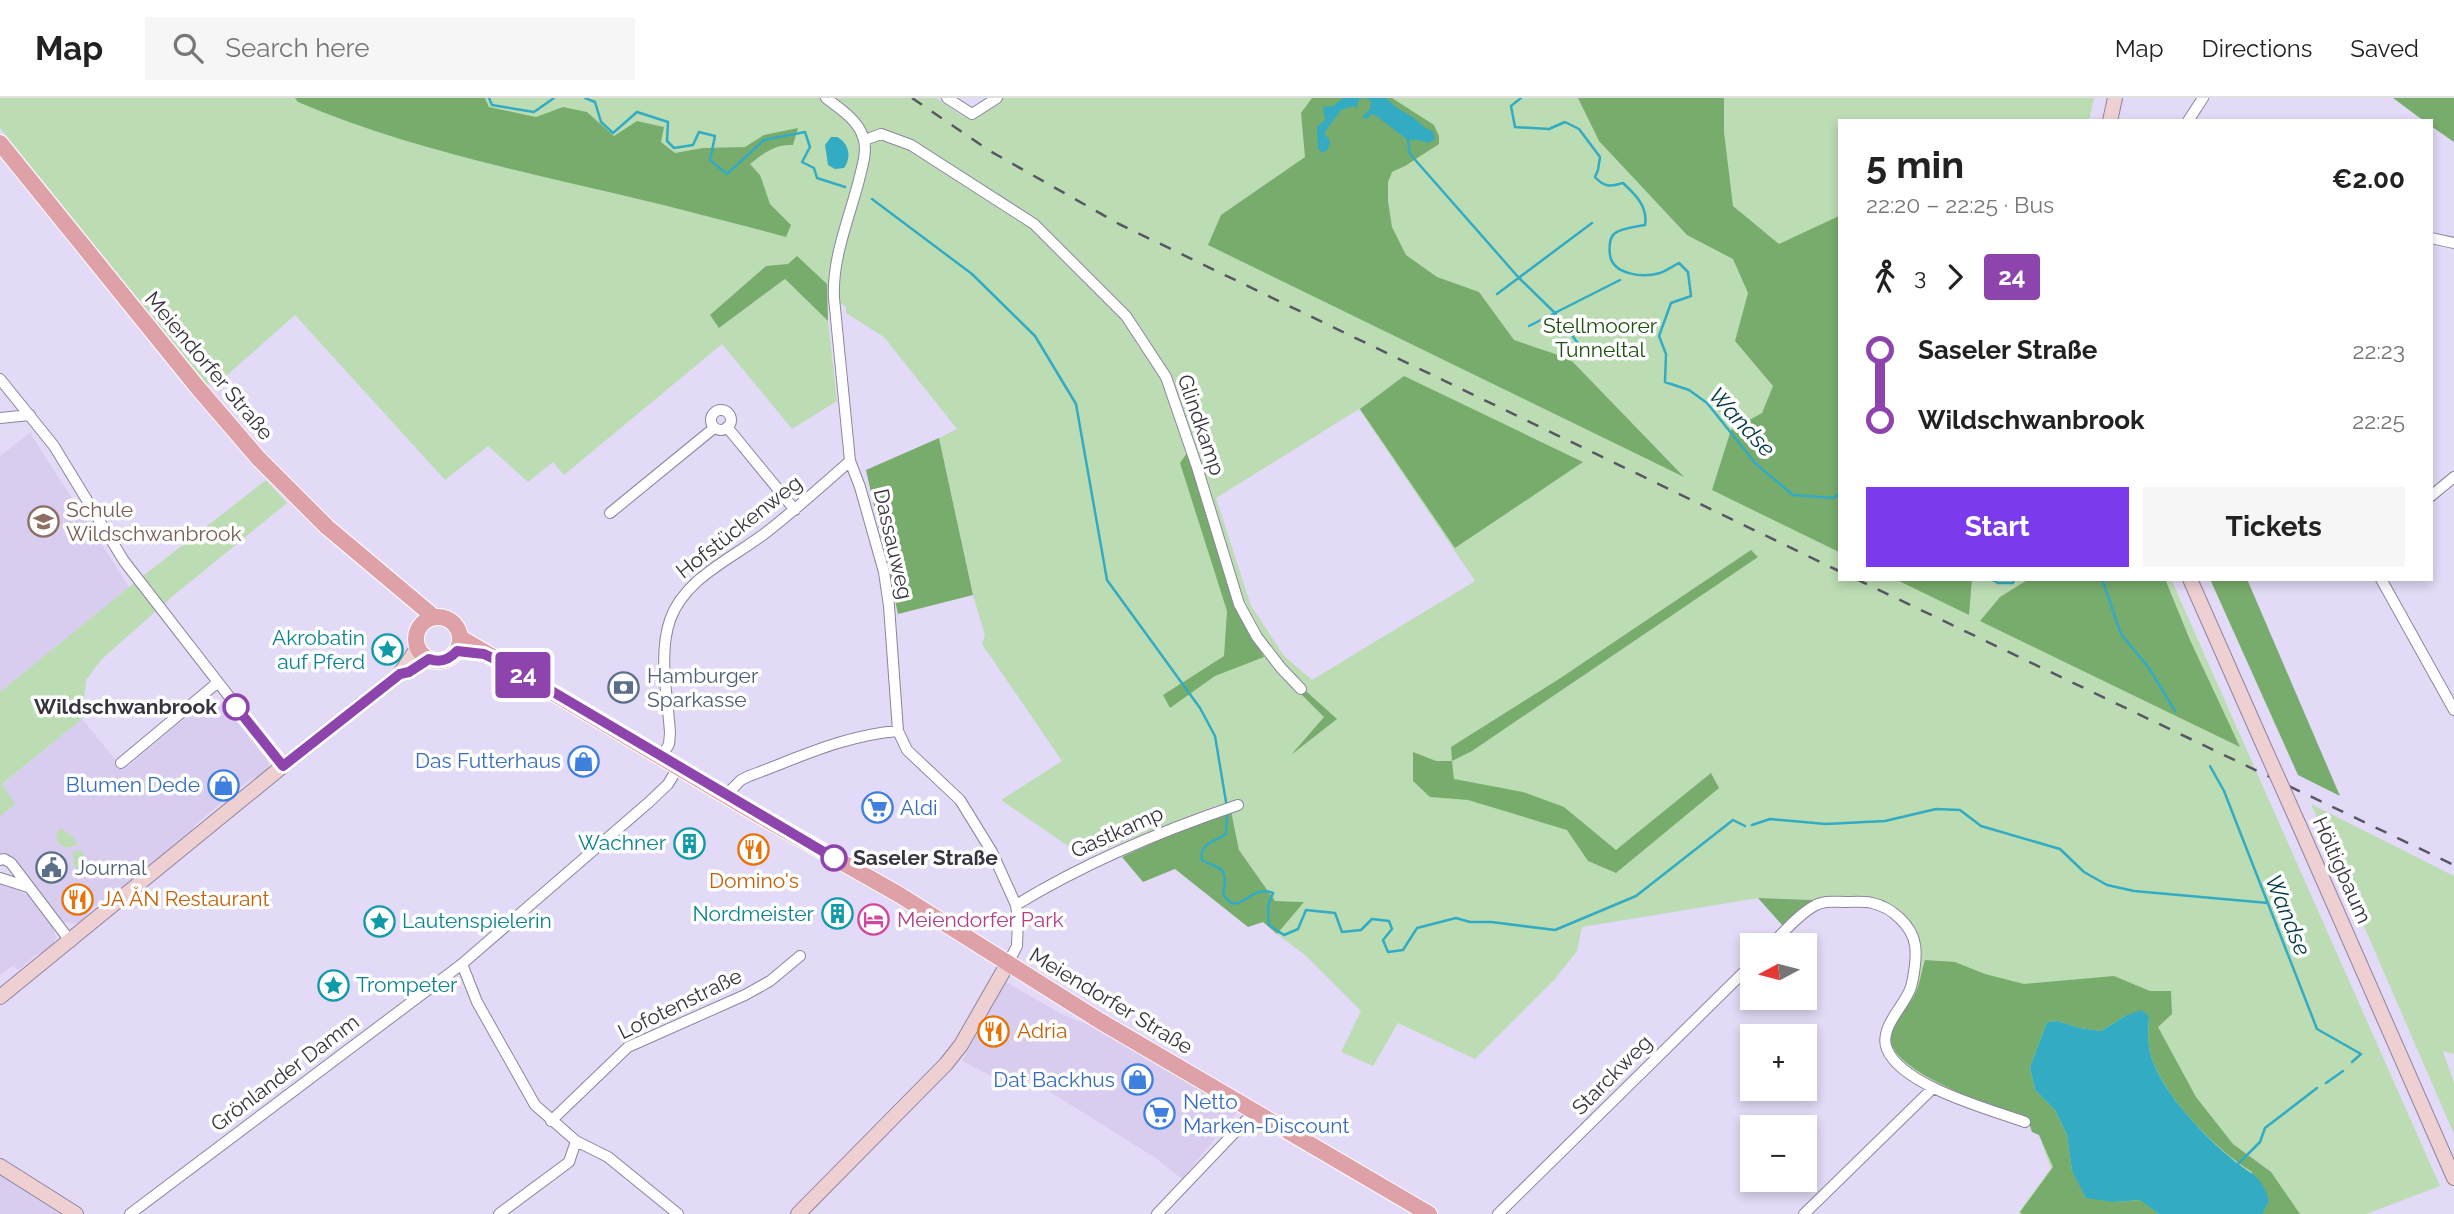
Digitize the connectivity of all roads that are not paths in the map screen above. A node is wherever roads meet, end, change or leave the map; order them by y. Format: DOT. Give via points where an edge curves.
graph roads {
  1 [pos="826,98"];
  2 [pos="947,98"];
  3 [pos="998,98"];
  4 [pos="2115,98"];
  5 [pos="2203,98"];
  6 [pos="2110,119"];
  7 [pos="2189,119"];
  8 [pos="865,139"];
  9 [pos="0,143"];
  10 [pos="2433,238"];
  11 [pos="2454,243"];
  12 [pos="0,379"];
  13 [pos="30,415"];
  14 [pos="0,418"];
  15 [pos="727,427"];
  16 [pos="714,428"];
  17 [pos="850,461"];
  18 [pos="2454,477"];
  19 [pos="2433,494"];
  20 [pos="795,510"];
  21 [pos="610,513"];
  22 [pos="2191,581"];
  23 [pos="2382,581"];
  24 [pos="427,621"];
  25 [pos="459,645"];
  26 [pos="424,653"];
  27 [pos="217,683"];
  28 [pos="1301,689"];
  29 [pos="2454,710"];
  30 [pos="898,731"];
  31 [pos="662,757"];
  32 [pos="121,763"];
  33 [pos="283,766"];
  34 [pos="679,766"];
  35 [pos="726,795"];
  36 [pos="1238,804"];
  37 [pos="0,860"];
  38 [pos="0,878"];
  39 [pos="28,887"];
  40 [pos="1016,905"];
  41 [pos="1784,933"];
  42 [pos="71,942"];
  43 [pos="800,956"];
  44 [pos="1008,963"];
  45 [pos="462,964"];
  46 [pos="1740,976"];
  47 [pos="0,997"];
  48 [pos="1932,1089"];
  49 [pos="1255,1111"];
  50 [pos="551,1121"];
  51 [pos="2025,1122"];
  52 [pos="576,1141"];
  53 [pos="0,1166"];
  54 [pos="2454,1178"];
  55 [pos="76,1214"];
  56 [pos="130,1214"];
  57 [pos="499,1214"];
  58 [pos="678,1214"];
  59 [pos="798,1214"];
  60 [pos="1157,1214"];
  61 [pos="1429,1214"];
  62 [pos="1498,1214"];
  63 [pos="1804,1214"];
  1 -- 8 [label="street" via="854,122"];
  2 -- 3 [label="street" via="972,114"];
  4 -- 6 [label="street"];
  5 -- 7 [label="street"];
  8 -- 17 [label="street, Dassauweg" via="833,284"];
  8 -- 28 [label="street, Glindkamp" via="881,134 911,145 1034,224 1126,316 1166,377 1239,604 1257,637"];
  9 -- 24 [label="main road, Meiendorfer Straße" via="259,459 327,527 408,595"];
  10 -- 11 [label="street"];
  12 -- 13 [label="street"];
  13 -- 14 [label="street"];
  13 -- 27 [label="street" via="124,561"];
  15 -- 16 [label="street"];
  15 -- 16 [label="street" via="730,417 720,410 711,417"];
  15 -- 20 [label="street"];
  16 -- 21 [label="street"];
  17 -- 20 [label="street, Hofstückenweg"];
  17 -- 30 [label="street, Dassauweg" via="884,572"];
  18 -- 19 [label="street"];
  20 -- 31 [label="street, Hofstückenweg" via="695,582 675,607 665,643 670,740"];
  22 -- 54 [label="street, Höltigbaum, bridge"];
  23 -- 29 [label="street"];
  24 -- 25 [label="main road, Meiendorfer Straße" via="445,617 452,621"];
  24 -- 26 [label="main road" via="416,636"];
  25 -- 26 [label="main road" via="444,660"];
  25 -- 31 [label="main road, Meiendorfer Straße" via="472,643"];
  26 -- 33 [label="street" via="409,672 400,674"];
  27 -- 32 [label="street"];
  27 -- 33 [label="street"];
  30 -- 35 [label="street" via="867,734 813,752 749,776"];
  30 -- 40 [label="street, Dassauweg" via="907,750 960,800 992,852"];
  31 -- 34 [label="main road, Meiendorfer Straße"];
  33 -- 42 [label="street"];
  34 -- 35 [label="main road, Meiendorfer Straße"];
  34 -- 45 [label="street, Grönlander Damm" via="648,803"];
  35 -- 44 [label="main road, Meiendorfer Straße"];
  36 -- 40 [label="street, Gastkamp" via="1079,869"];
  37 -- 39 [label="street" via="11,863"];
  38 -- 39 [label="street"];
  39 -- 42 [label="street"];
  40 -- 44 [label="street, Dassauweg" via="1018,939"];
  41 -- 48 [label="street" via="1814,906 1826,902 1871,902 1904,923 1916,947 1911,987 1884,1041 1893,1059"];
  42 -- 47 [label="street"];
  43 -- 50 [label="street, Lofotenstraße" via="745,995 628,1047"];
  44 -- 49 [label="main road, Meiendorfer Straße"];
  44 -- 59 [label="street" via="946,1064"];
  45 -- 50 [label="street" via="490,1025 536,1105"];
  45 -- 56 [label="street, Grönlander Damm"];
  46 -- 62 [label="street, Starckweg"];
  48 -- 51 [label="street"];
  48 -- 63 [label="street"];
  49 -- 60 [label="street"];
  49 -- 61 [label="main road, Meiendorfer Straße"];
  50 -- 52 [label="street"];
  52 -- 57 [label="street" via="569,1162"];
  52 -- 58 [label="street" via="608,1157"];
  53 -- 55 [label="street"];
}
